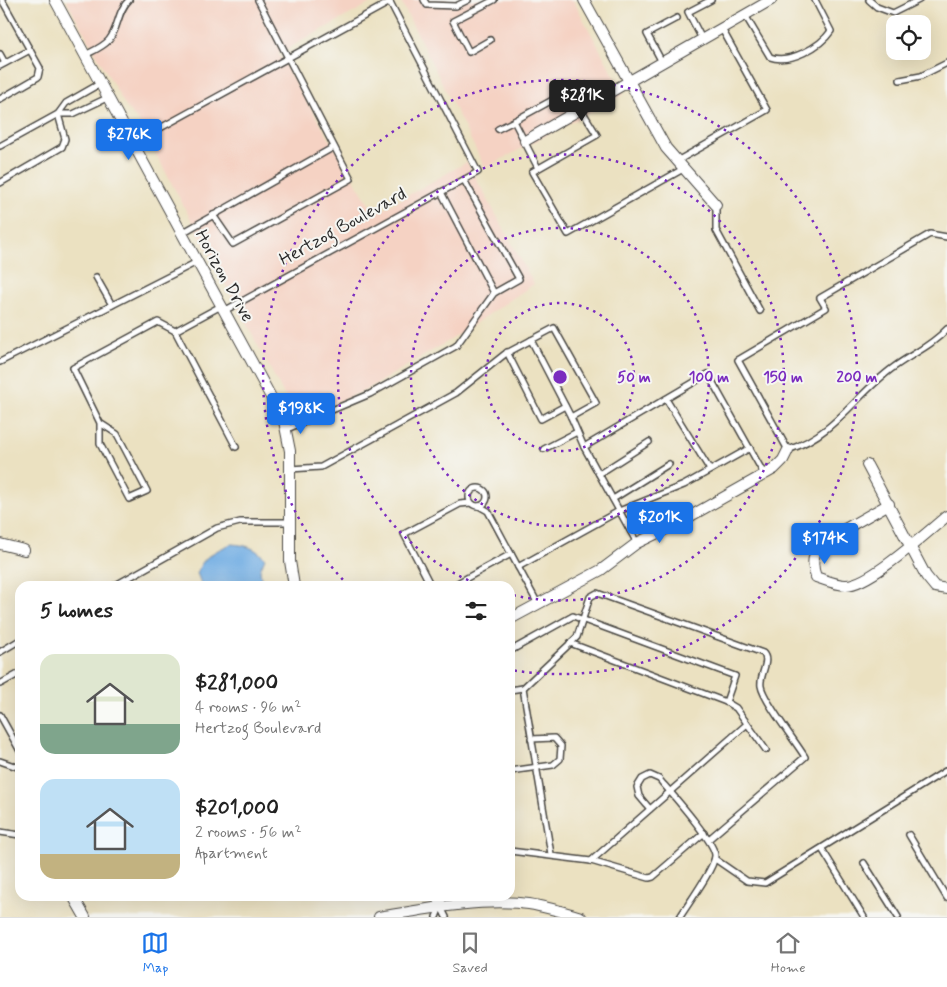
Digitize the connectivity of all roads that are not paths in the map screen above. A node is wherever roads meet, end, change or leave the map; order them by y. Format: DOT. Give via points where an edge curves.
graph roads {
  1 [pos="2,0"];
  2 [pos="55,0"];
  3 [pos="129,0"];
  4 [pos="258,0"];
  5 [pos="424,0"];
  6 [pos="468,0"];
  7 [pos="494,0"];
  8 [pos="584,0"];
  9 [pos="711,0"];
  10 [pos="815,0"];
  11 [pos="869,0"];
  12 [pos="919,0"];
  13 [pos="390,1"];
  14 [pos="765,2"];
  15 [pos="745,15"];
  16 [pos="678,18"];
  17 [pos="722,28"];
  18 [pos="702,39"];
  19 [pos="490,40"];
  20 [pos="30,50"];
  21 [pos="0,54"];
  22 [pos="85,55"];
  23 [pos="288,58"];
  24 [pos="662,62"];
  25 [pos="947,62"];
  26 [pos="3,65"];
  27 [pos="900,80"];
  28 [pos="628,81"];
  29 [pos="101,82"];
  30 [pos="580,85"];
  31 [pos="109,97"];
  32 [pos="0,99"];
  33 [pos="581,108"];
  34 [pos="58,114"];
  35 [pos="514,121"];
  36 [pos="498,129"];
  37 [pos="524,141"];
  38 [pos="133,144"];
  39 [pos="0,146"];
  40 [pos="334,148"];
  41 [pos="680,165"];
  42 [pos="538,168"];
  43 [pos="464,180"];
  44 [pos="0,183"];
  45 [pos="441,192"];
  46 [pos="716,205"];
  47 [pos="213,215"];
  48 [pos="182,233"];
  49 [pos="947,237"];
  50 [pos="197,262"];
  51 [pos="96,277"];
  52 [pos="494,293"];
  53 [pos="112,305"];
  54 [pos="223,308"];
  55 [pos="760,311"];
  56 [pos="947,329"];
  57 [pos="175,330"];
  58 [pos="531,340"];
  59 [pos="507,352"];
  60 [pos="0,362"];
  61 [pos="666,399"];
  62 [pos="565,406"];
  63 [pos="571,417"];
  64 [pos="100,423"];
  65 [pos="287,429"];
  66 [pos="577,432"];
  67 [pos="650,442"];
  68 [pos="236,447"];
  69 [pos="584,447"];
  70 [pos="750,448"];
  71 [pos="544,449"];
  72 [pos="788,450"];
  73 [pos="669,464"];
  74 [pos="867,465"];
  75 [pos="290,469"];
  76 [pos="710,470"];
  77 [pos="599,474"];
  78 [pos="764,474"];
  79 [pos="613,499"];
  80 [pos="471,503"];
  81 [pos="890,504"];
  82 [pos="479,506"];
  83 [pos="619,511"];
  84 [pos="947,516"];
  85 [pos="290,522"];
  86 [pos="637,543"];
  87 [pos="0,544"];
  88 [pos="910,547"];
  89 [pos="24,550"];
  90 [pos="511,554"];
  91 [pos="518,567"];
  92 [pos="123,581"];
  93 [pos="293,581"];
  94 [pos="428,581"];
  95 [pos="461,581"];
  96 [pos="947,589"];
  97 [pos="538,604"];
  98 [pos="515,616"];
  99 [pos="582,620"];
  100 [pos="15,643"];
  101 [pos="570,644"];
  102 [pos="515,648"];
  103 [pos="0,652"];
  104 [pos="15,676"];
  105 [pos="0,684"];
  106 [pos="523,688"];
  107 [pos="515,689"];
  108 [pos="726,702"];
  109 [pos="0,715"];
  110 [pos="747,724"];
  111 [pos="531,739"];
  112 [pos="15,742"];
  113 [pos="766,750"];
  114 [pos="0,761"];
  115 [pos="15,766"];
  116 [pos="536,767"];
  117 [pos="515,770"];
  118 [pos="947,770"];
  119 [pos="670,791"];
  120 [pos="650,809"];
  121 [pos="0,832"];
  122 [pos="704,833"];
  123 [pos="15,834"];
  124 [pos="909,835"];
  125 [pos="709,839"];
  126 [pos="822,848"];
  127 [pos="515,851"];
  128 [pos="550,854"];
  129 [pos="715,859"];
  130 [pos="591,861"];
  131 [pos="864,863"];
  132 [pos="947,898"];
  133 [pos="76,901"];
  134 [pos="440,902"];
  135 [pos="85,917"];
  136 [pos="379,917"];
  137 [pos="436,917"];
  138 [pos="446,917"];
  139 [pos="581,917"];
  140 [pos="680,917"];
  141 [pos="864,917"];
  142 [pos="898,917"];
  1 -- 20 [label="lane"];
  2 -- 22 [label="street, Horizon Drive"];
  3 -- 22 [label="lane" via="111,37"];
  4 -- 23 [label="lane"];
  5 -- 6 [label="lane" via="427,5 456,6"];
  7 -- 19 [label="lane" via="453,21 469,52"];
  8 -- 28 [label="street"];
  9 -- 18 [label="lane" via="688,12"];
  10 -- 15 [label="lane" via="831,31 825,39 795,56 770,56"];
  11 -- 12 [label="lane" via="893,13"];
  13 -- 23 [label="lane"];
  13 -- 43 [label="lane, Hertzog Boulevard" via="478,172"];
  14 -- 15 [label="street"];
  15 -- 17 [label="street"];
  16 -- 24 [label="lane" via="647,34"];
  17 -- 18 [label="street"];
  17 -- 41 [label="lane" via="767,110"];
  18 -- 24 [label="street"];
  20 -- 26 [label="lane"];
  20 -- 32 [label="lane" via="40,68 38,77"];
  21 -- 26 [label="lane"];
  22 -- 29 [label="street, Horizon Drive"];
  23 -- 38 [label="lane"];
  23 -- 40 [label="lane"];
  24 -- 28 [label="street"];
  25 -- 27 [label="lane" via="921,76"];
  28 -- 33 [label="street"];
  28 -- 41 [label="street" via="652,127"];
  29 -- 31 [label="street, Horizon Drive"];
  29 -- 34 [label="lane" via="66,103"];
  30 -- 35 [label="lane"];
  31 -- 34 [label="lane" via="73,114"];
  31 -- 38 [label="street, Horizon Drive"];
  33 -- 37 [label="street"];
  33 -- 42 [label="lane" via="596,135"];
  34 -- 39 [label="lane"];
  34 -- 44 [label="lane" via="65,139 62,147"];
  35 -- 36 [label="lane"];
  35 -- 37 [label="lane"];
  37 -- 42 [label="lane"];
  38 -- 48 [label="street, Horizon Drive"];
  40 -- 47 [label="lane"];
  40 -- 47 [label="lane" via="351,179 232,244"];
  41 -- 42 [label="lane" via="568,234 532,172"];
  41 -- 46 [label="street"];
  43 -- 45 [label="lane, Hertzog Boulevard"];
  43 -- 52 [label="lane" via="519,279"];
  45 -- 52 [label="lane"];
  45 -- 54 [label="lane, Hertzog Boulevard"];
  46 -- 55 [label="lane" via="716,230"];
  47 -- 48 [label="lane"];
  48 -- 50 [label="street, Horizon Drive"];
  49 -- 72 [label="lane" via="930,234 820,298 826,308 738,360"];
  50 -- 53 [label="lane"];
  50 -- 54 [label="street, Horizon Drive"];
  51 -- 53 [label="lane"];
  52 -- 65 [label="lane" via="456,346 370,394"];
  53 -- 60 [label="lane"];
  54 -- 57 [label="lane, Hertzog Boulevard"];
  54 -- 65 [label="street, Horizon Drive"];
  56 -- 72 [label="lane" via="933,344 893,368 823,432 808,443"];
  57 -- 64 [label="lane" via="158,322 73,368"];
  57 -- 68 [label="lane"];
  58 -- 59 [label="lane"];
  58 -- 62 [label="lane"];
  58 -- 63 [label="lane" via="554,328 596,403"];
  59 -- 62 [label="lane" via="541,419"];
  59 -- 75 [label="lane" via="456,393 321,467"];
  61 -- 69 [label="lane"];
  61 -- 70 [label="lane" via="708,374"];
  61 -- 76 [label="lane"];
  62 -- 63 [label="lane"];
  63 -- 66 [label="lane"];
  64 -- 64 [label="lane" via="100,444 129,500 147,490 117,434"];
  65 -- 75 [label="street, Horizon Drive"];
  66 -- 69 [label="lane"];
  66 -- 71 [label="lane"];
  67 -- 77 [label="lane"];
  69 -- 77 [label="lane"];
  70 -- 76 [label="lane"];
  70 -- 78 [label="lane"];
  72 -- 78 [label="street" via="779,465"];
  73 -- 79 [label="lane"];
  74 -- 81 [label="street"];
  75 -- 85 [label="street, Horizon Drive"];
  76 -- 83 [label="lane" via="684,485"];
  77 -- 79 [label="lane"];
  78 -- 86 [label="street"];
  79 -- 83 [label="lane"];
  80 -- 82 [label="lane"];
  80 -- 82 [label="lane" via="470,492 475,488 481,489 486,496"];
  80 -- 94 [label="lane" via="460,504 404,534"];
  81 -- 88 [label="street"];
  81 -- 88 [label="street" via="822,542 814,551 812,568 816,577 846,585 863,581"];
  82 -- 90 [label="lane" via="488,511"];
  83 -- 86 [label="lane"];
  83 -- 91 [label="lane"];
  84 -- 88 [label="street"];
  85 -- 92 [label="lane" via="240,522 217,528"];
  85 -- 93 [label="street, Horizon Drive"];
  86 -- 97 [label="street" via="601,570"];
  87 -- 89 [label="street"];
  88 -- 96 [label="street" via="935,587"];
  90 -- 91 [label="lane"];
  90 -- 95 [label="lane"];
  91 -- 97 [label="lane"];
  97 -- 98 [label="street"];
  99 -- 101 [label="lane" via="577,637"];
  99 -- 102 [label="lane" via="573,616"];
  99 -- 108 [label="lane" via="735,676"];
  99 -- 125 [label="lane" via="592,594 601,593 765,654 761,688 805,757"];
  100 -- 103 [label="lane"];
  101 -- 106 [label="lane"];
  101 -- 108 [label="lane"];
  104 -- 105 [label="lane"];
  106 -- 107 [label="lane"];
  106 -- 111 [label="lane"];
  108 -- 110 [label="lane" via="736,708"];
  109 -- 112 [label="lane"];
  110 -- 113 [label="lane"];
  110 -- 119 [label="lane"];
  111 -- 116 [label="lane"];
  111 -- 116 [label="lane" via="554,738 562,749 556,763"];
  114 -- 115 [label="lane"];
  116 -- 117 [label="lane"];
  116 -- 128 [label="lane"];
  118 -- 126 [label="lane"];
  119 -- 120 [label="lane"];
  119 -- 120 [label="lane" via="655,776 642,779 638,791"];
  119 -- 122 [label="lane"];
  120 -- 130 [label="lane"];
  121 -- 123 [label="lane"];
  122 -- 125 [label="lane"];
  122 -- 130 [label="lane" via="652,877 644,878"];
  124 -- 132 [label="lane"];
  125 -- 129 [label="lane"];
  126 -- 129 [label="lane" via="760,884 747,880"];
  126 -- 141 [label="lane"];
  127 -- 128 [label="lane"];
  128 -- 130 [label="lane"];
  129 -- 140 [label="lane"];
  131 -- 142 [label="lane"];
  133 -- 135 [label="street"];
  134 -- 136 [label="street"];
  134 -- 137 [label="lane"];
  134 -- 138 [label="lane"];
  134 -- 139 [label="street" via="526,904"];
}
